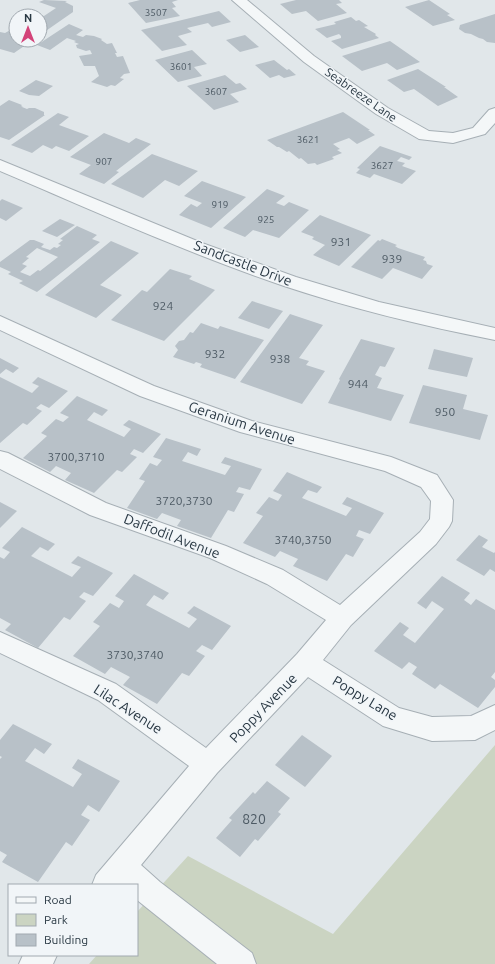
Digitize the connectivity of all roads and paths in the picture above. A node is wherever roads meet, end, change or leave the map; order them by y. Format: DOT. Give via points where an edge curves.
graph roads {
  1 [pos="240,0"];
  2 [pos="495,114"];
  3 [pos="0,165"];
  4 [pos="0,322"];
  5 [pos="495,334"];
  6 [pos="0,459"];
  7 [pos="428,538"];
  8 [pos="342,618"];
  9 [pos="0,642"];
  10 [pos="306,662"];
  11 [pos="495,716"];
  12 [pos="208,764"];
  13 [pos="114,876"];
  14 [pos="132,884"];
  15 [pos="138,887"];
  16 [pos="41,956"];
  17 [pos="34,964"];
  18 [pos="241,964"];
  1 -- 2 [label="street, Seabreeze Lane" via="309,59 382,111 425,136 453,138 479,131"];
  3 -- 5 [label="street, Sandcastle Drive" via="261,271 366,305"];
  4 -- 7 [label="street, Geranium Avenue" via="146,391 247,427 391,465 429,481 442,500 441,521"];
  6 -- 8 [label="street, Daffodil Avenue" via="98,509 218,552 275,576"];
  7 -- 8 [label="street, Poppy Avenue"];
  8 -- 10 [label="street, Poppy Avenue"];
  9 -- 12 [label="street, Lilac Avenue" via="107,692"];
  10 -- 11 [label="street, Poppy Lane" via="392,718 432,728 475,728"];
  10 -- 12 [label="street, Poppy Avenue"];
  12 -- 13 [label="street, Poppy Avenue"];
  13 -- 14 [label="street"];
  15 -- 18 [label="street" via="150,892"];
  16 -- 17 [label="street"];
}
